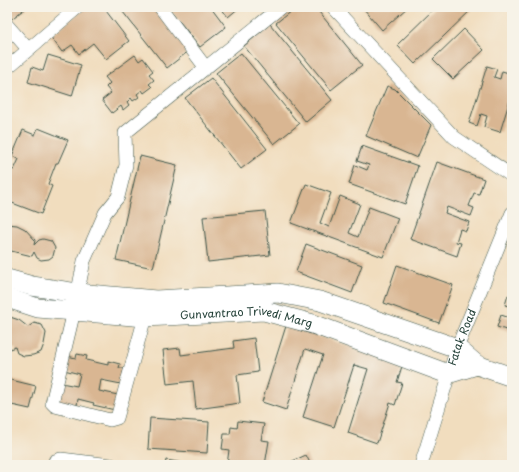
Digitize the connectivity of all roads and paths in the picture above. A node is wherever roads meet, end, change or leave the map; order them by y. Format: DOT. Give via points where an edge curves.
graph roads {
  1 [pos="78,7"];
  2 [pos="160,7"];
  3 [pos="281,7"];
  4 [pos="333,7"];
  5 [pos="7,25"];
  6 [pos="28,50"];
  7 [pos="7,68"];
  8 [pos="206,68"];
  9 [pos="512,176"];
  10 [pos="512,213"];
  11 [pos="7,279"];
  12 [pos="7,298"];
  13 [pos="75,302"];
  14 [pos="264,303"];
  15 [pos="177,307"];
  16 [pos="145,317"];
  17 [pos="457,348"];
  18 [pos="477,365"];
  19 [pos="448,374"];
  20 [pos="512,377"];
  21 [pos="54,465"];
  22 [pos="112,465"];
  23 [pos="421,465"];
  1 -- 6 [label="street"];
  2 -- 8 [label="street"];
  3 -- 8 [label="street"];
  4 -- 9 [label="street" via="454,137"];
  5 -- 6 [label="street"];
  6 -- 7 [label="street"];
  8 -- 13 [label="street" via="125,133 126,165 118,197 105,213 84,261"];
  10 -- 17 [label="street, Fatak Road"];
  11 -- 13 [label="street"];
  12 -- 13 [label="street, Gunvantrao Trivedi Marg" via="38,308"];
  13 -- 15 [label="street" via="156,300"];
  13 -- 16 [label="street, Gunvantrao Trivedi Marg"];
  13 -- 16 [label="street" via="52,404 110,420 117,418"];
  14 -- 15 [label="street, Gunvantrao Trivedi Marg"];
  14 -- 17 [label="street" via="278,293 320,301"];
  14 -- 19 [label="street, Gunvantrao Trivedi Marg"];
  15 -- 16 [label="street, Gunvantrao Trivedi Marg"];
  17 -- 18 [label="street"];
  17 -- 19 [label="street, Fatak Road"];
  18 -- 19 [label="street"];
  18 -- 20 [label="street"];
  19 -- 23 [label="street, Fatak Road"];
  21 -- 22 [label="street" via="55,461 61,459"];
}
